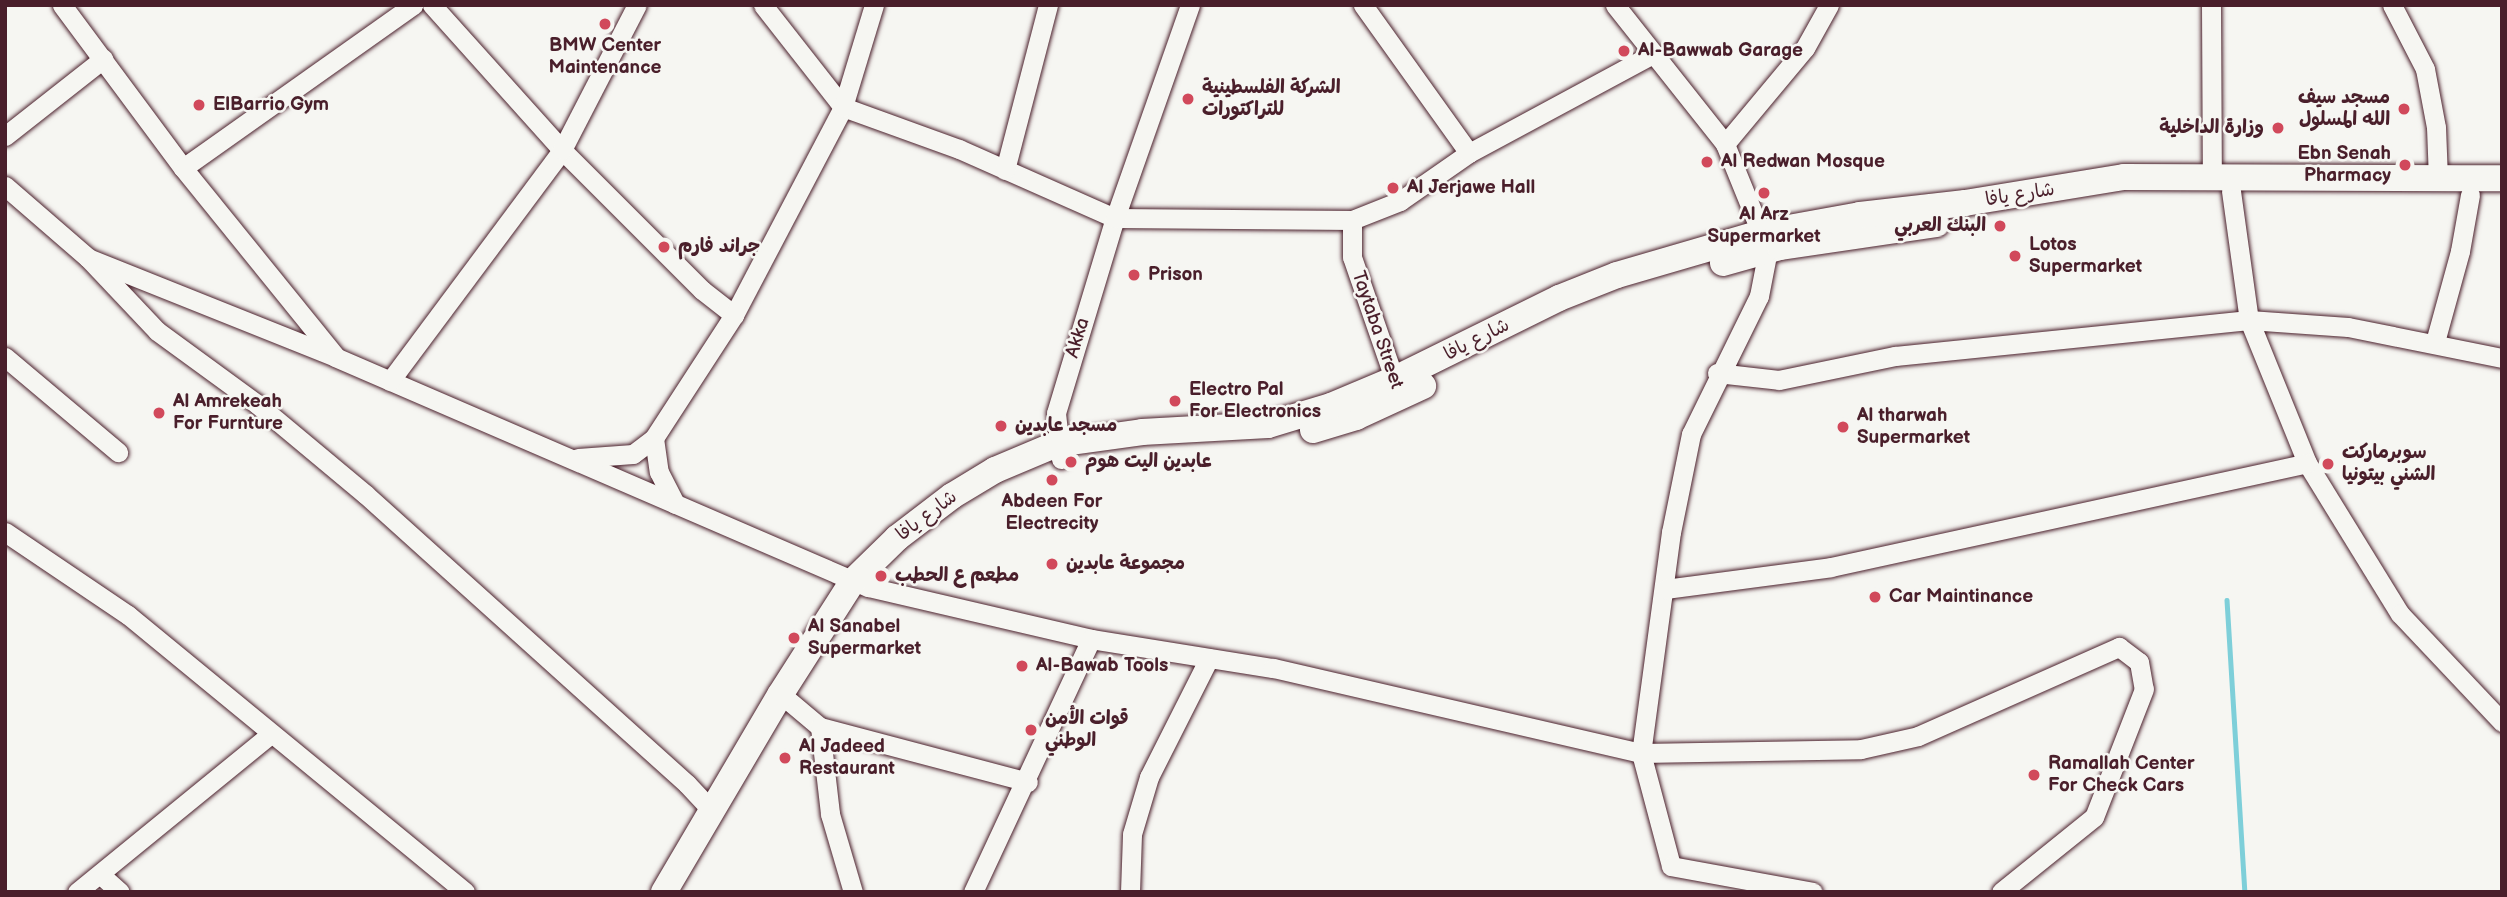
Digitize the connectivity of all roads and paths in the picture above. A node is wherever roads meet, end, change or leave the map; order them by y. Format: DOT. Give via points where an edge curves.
graph roads {
  1 [pos="62,5"];
  2 [pos="412,5"];
  3 [pos="432,5"];
  4 [pos="637,5"];
  5 [pos="763,5"];
  6 [pos="874,5"];
  7 [pos="1048,5"];
  8 [pos="1190,5"];
  9 [pos="1363,5"];
  10 [pos="1615,5"];
  11 [pos="1829,5"];
  12 [pos="2211,5"];
  13 [pos="2392,5"];
  14 [pos="1653,54"];
  15 [pos="103,59"];
  16 [pos="843,107"];
  17 [pos="5,136"];
  18 [pos="1725,144"];
  19 [pos="562,150"];
  20 [pos="1469,153"];
  21 [pos="183,168"];
  22 [pos="1005,170"];
  23 [pos="2438,178"];
  24 [pos="2502,178"];
  25 [pos="2222,183"];
  26 [pos="5,186"];
  27 [pos="2470,195"];
  28 [pos="2502,195"];
  29 [pos="1115,218"];
  30 [pos="1352,220"];
  31 [pos="1765,242"];
  32 [pos="88,258"];
  33 [pos="734,315"];
  34 [pos="2249,320"];
  35 [pos="2435,342"];
  36 [pos="5,357"];
  37 [pos="335,357"];
  38 [pos="2502,358"];
  39 [pos="1717,373"];
  40 [pos="390,381"];
  41 [pos="1397,389"];
  42 [pos="654,438"];
  43 [pos="1059,451"];
  44 [pos="118,452"];
  45 [pos="570,458"];
  46 [pos="2307,463"];
  47 [pos="675,504"];
  48 [pos="5,532"];
  49 [pos="860,584"];
  50 [pos="1665,589"];
  51 [pos="1091,639"];
  52 [pos="1209,658"];
  53 [pos="789,701"];
  54 [pos="2502,722"];
  55 [pos="820,727"];
  56 [pos="271,734"];
  57 [pos="1641,753"];
  58 [pos="1028,782"];
  59 [pos="712,811"];
  60 [pos="102,876"];
  61 [pos="77,892"];
  62 [pos="120,892"];
  63 [pos="464,892"];
  64 [pos="664,892"];
  65 [pos="677,892"];
  66 [pos="853,892"];
  67 [pos="973,892"];
  68 [pos="1130,892"];
  69 [pos="1813,892"];
  70 [pos="2001,892"];
  1 -- 15 [label="street"];
  2 -- 21 [label="street"];
  3 -- 19 [label="street"];
  4 -- 19 [label="street"];
  5 -- 16 [label="street"];
  6 -- 16 [label="street"];
  7 -- 22 [label="street"];
  8 -- 29 [label="street, Akka"];
  9 -- 20 [label="street"];
  10 -- 14 [label="street"];
  11 -- 18 [label="street" via="1805,48"];
  12 -- 25 [label="street"];
  13 -- 23 [label="street" via="2425,69 2436,127"];
  14 -- 18 [label="street"];
  14 -- 20 [label="street"];
  15 -- 17 [label="street"];
  15 -- 21 [label="street"];
  16 -- 22 [label="street"];
  16 -- 33 [label="street"];
  18 -- 31 [label="street"];
  19 -- 33 [label="street" via="702,290"];
  19 -- 40 [label="street"];
  20 -- 30 [label="street" via="1400,201"];
  21 -- 37 [label="street"];
  22 -- 29 [label="street"];
  23 -- 24 [label="main road, شارع يافا"];
  23 -- 25 [label="main road, شارع يافا"];
  25 -- 27 [label="main road, شارع يافا"];
  25 -- 31 [label="main road, شارع يافا" via="2124,177"];
  25 -- 34 [label="street"];
  26 -- 32 [label="street"];
  27 -- 28 [label="main road, شارع يافا"];
  27 -- 35 [label="street"];
  29 -- 30 [label="street"];
  29 -- 43 [label="street, Akka" via="1056,413"];
  30 -- 41 [label="street, Taytaba Street" via="1352,257"];
  31 -- 39 [label="street" via="1759,296"];
  31 -- 41 [label="main road, شارع يافا" via="1617,275 1559,298"];
  32 -- 37 [label="street"];
  32 -- 59 [label="street" via="157,331 257,404 365,494 687,783"];
  33 -- 42 [label="street"];
  34 -- 35 [label="street" via="2348,327"];
  34 -- 39 [label="street" via="1895,356 1779,380"];
  34 -- 46 [label="street"];
  35 -- 38 [label="street"];
  36 -- 44 [label="street"];
  37 -- 40 [label="street"];
  39 -- 50 [label="street" via="1691,434 1671,532"];
  40 -- 45 [label="street"];
  41 -- 43 [label="main road, شارع يافا" via="1268,425 1142,432"];
  42 -- 45 [label="street" via="634,454"];
  42 -- 47 [label="street" via="659,472"];
  43 -- 49 [label="main road, شارع يافا" via="995,470 952,495 897,538"];
  45 -- 47 [label="street"];
  46 -- 50 [label="street" via="1831,567"];
  46 -- 54 [label="street" via="2400,614"];
  47 -- 49 [label="street"];
  48 -- 56 [label="street" via="128,615"];
  49 -- 51 [label="street"];
  49 -- 53 [label="main road, شارع يافا"];
  49 -- 59 [label="main road, شارع يافا"];
  50 -- 57 [label="street"];
  51 -- 52 [label="street"];
  51 -- 58 [label="street"];
  52 -- 57 [label="street" via="1273,668"];
  52 -- 68 [label="street" via="1149,777 1132,834"];
  53 -- 55 [label="street"];
  53 -- 65 [label="main road, شارع يافا"];
  55 -- 58 [label="street"];
  55 -- 66 [label="street" via="831,814"];
  56 -- 60 [label="street"];
  56 -- 63 [label="street"];
  57 -- 69 [label="street" via="1671,866"];
  57 -- 70 [label="street" via="1861,749 1918,736 2119,647 2139,662 2144,689 2094,817"];
  58 -- 67 [label="street"];
  59 -- 64 [label="main road, شارع يافا"];
  60 -- 61 [label="street"];
  60 -- 62 [label="street"];
}
